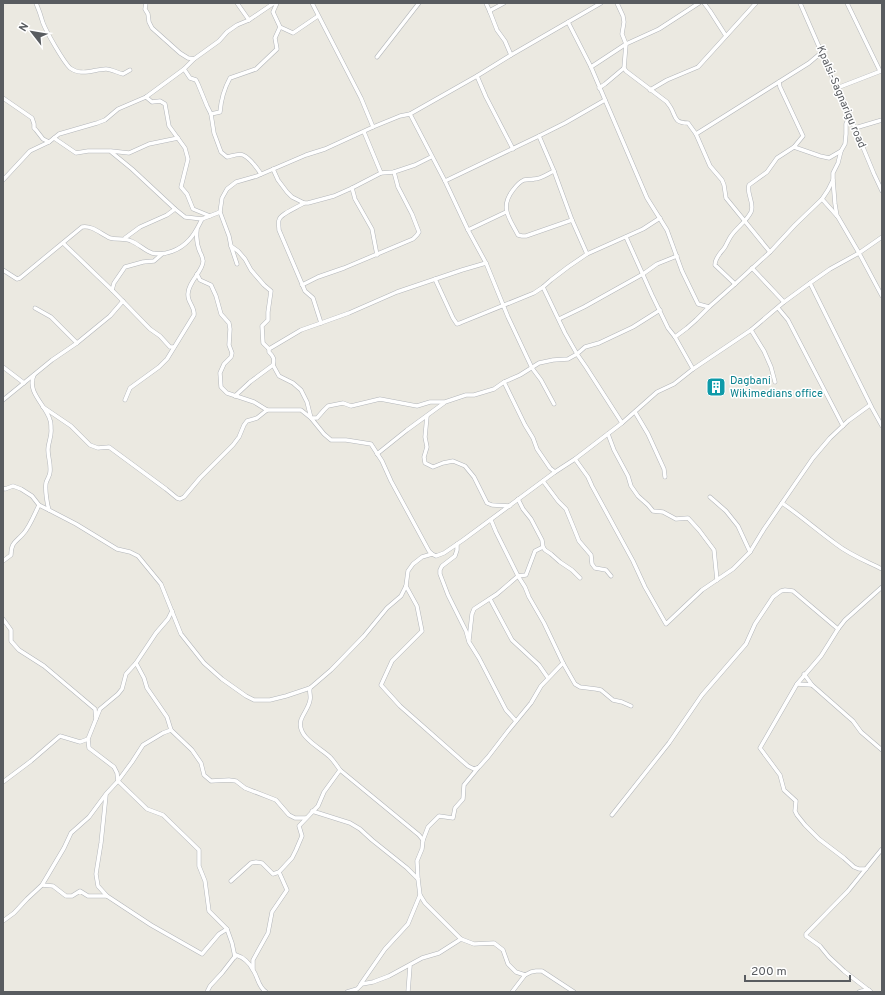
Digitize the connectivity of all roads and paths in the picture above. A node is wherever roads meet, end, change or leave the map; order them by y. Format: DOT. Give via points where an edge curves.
graph roads {
  1 [pos="36,3"];
  2 [pos="146,3"];
  3 [pos="237,3"];
  4 [pos="274,3"];
  5 [pos="277,3"];
  6 [pos="312,3"];
  7 [pos="419,3"];
  8 [pos="486,3"];
  9 [pos="504,3"];
  10 [pos="601,3"];
  11 [pos="617,3"];
  12 [pos="699,3"];
  13 [pos="704,3"];
  14 [pos="756,3"];
  15 [pos="800,3"];
  16 [pos="847,3"];
  17 [pos="490,12"];
  18 [pos="318,16"];
  19 [pos="248,20"];
  20 [pos="568,22"];
  21 [pos="280,27"];
  22 [pos="726,36"];
  23 [pos="626,44"];
  24 [pos="822,52"];
  25 [pos="511,55"];
  26 [pos="377,57"];
  27 [pos="194,59"];
  28 [pos="591,67"];
  29 [pos="624,68"];
  30 [pos="184,69"];
  31 [pos="130,70"];
  32 [pos="881,71"];
  33 [pos="477,76"];
  34 [pos="779,82"];
  35 [pos="599,88"];
  36 [pos="838,88"];
  37 [pos="650,90"];
  38 [pos="146,97"];
  39 [pos="3,98"];
  40 [pos="605,100"];
  41 [pos="211,114"];
  42 [pos="410,114"];
  43 [pos="850,115"];
  44 [pos="882,120"];
  45 [pos="373,127"];
  46 [pos="855,128"];
  47 [pos="364,132"];
  48 [pos="696,134"];
  49 [pos="539,136"];
  50 [pos="54,138"];
  51 [pos="178,138"];
  52 [pos="49,142"];
  53 [pos="794,146"];
  54 [pos="513,149"];
  55 [pos="110,151"];
  56 [pos="841,152"];
  57 [pos="431,157"];
  58 [pos="273,169"];
  59 [pos="554,171"];
  60 [pos="394,172"];
  61 [pos="382,173"];
  62 [pos="261,174"];
  63 [pos="3,180"];
  64 [pos="833,180"];
  65 [pos="445,181"];
  66 [pos="352,188"];
  67 [pos="882,191"];
  68 [pos="822,199"];
  69 [pos="304,203"];
  70 [pos="175,210"];
  71 [pos="220,212"];
  72 [pos="506,212"];
  73 [pos="210,216"];
  74 [pos="838,217"];
  75 [pos="660,218"];
  76 [pos="202,219"];
  77 [pos="572,220"];
  78 [pos="745,221"];
  79 [pos="196,230"];
  80 [pos="468,230"];
  81 [pos="626,237"];
  82 [pos="882,237"];
  83 [pos="125,238"];
  84 [pos="63,243"];
  85 [pos="230,246"];
  86 [pos="770,252"];
  87 [pos="859,253"];
  88 [pos="162,254"];
  89 [pos="586,254"];
  90 [pos="377,255"];
  91 [pos="677,256"];
  92 [pos="486,263"];
  93 [pos="237,264"];
  94 [pos="752,268"];
  95 [pos="3,270"];
  96 [pos="197,274"];
  97 [pos="643,274"];
  98 [pos="435,279"];
  99 [pos="810,283"];
  100 [pos="735,284"];
  101 [pos="302,285"];
  102 [pos="543,287"];
  103 [pos="112,290"];
  104 [pos="882,296"];
  105 [pos="123,301"];
  106 [pos="784,302"];
  107 [pos="504,306"];
  108 [pos="709,306"];
  109 [pos="35,308"];
  110 [pos="778,308"];
  111 [pos="660,310"];
  112 [pos="559,319"];
  113 [pos="321,323"];
  114 [pos="751,330"];
  115 [pos="675,337"];
  116 [pos="77,344"];
  117 [pos="174,347"];
  118 [pos="269,349"];
  119 [pos="577,354"];
  120 [pos="272,365"];
  121 [pos="3,366"];
  122 [pos="532,368"];
  123 [pos="694,369"];
  124 [pos="34,375"];
  125 [pos="504,382"];
  126 [pos="775,382"];
  127 [pos="24,383"];
  128 [pos="235,396"];
  129 [pos="3,400"];
  130 [pos="125,400"];
  131 [pos="445,402"];
  132 [pos="554,404"];
  133 [pos="870,405"];
  134 [pos="43,407"];
  135 [pos="267,410"];
  136 [pos="635,412"];
  137 [pos="427,416"];
  138 [pos="311,418"];
  139 [pos="622,423"];
  140 [pos="843,426"];
  141 [pos="882,426"];
  142 [pos="608,434"];
  143 [pos="377,454"];
  144 [pos="575,458"];
  145 [pos="555,472"];
  146 [pos="665,477"];
  147 [pos="543,481"];
  148 [pos="3,488"];
  149 [pos="710,496"];
  150 [pos="518,500"];
  151 [pos="782,503"];
  152 [pos="39,505"];
  153 [pos="510,506"];
  154 [pos="49,510"];
  155 [pos="491,520"];
  156 [pos="457,544"];
  157 [pos="543,548"];
  158 [pos="750,552"];
  159 [pos="432,554"];
  160 [pos="3,561"];
  161 [pos="882,569"];
  162 [pos="518,576"];
  163 [pos="611,576"];
  164 [pos="580,578"];
  165 [pos="718,580"];
  166 [pos="406,586"];
  167 [pos="882,587"];
  168 [pos="490,599"];
  169 [pos="172,611"];
  170 [pos="3,619"];
  171 [pos="838,629"];
  172 [pos="469,642"];
  173 [pos="136,663"];
  174 [pos="564,663"];
  175 [pos="804,674"];
  176 [pos="548,678"];
  177 [pos="797,684"];
  178 [pos="812,685"];
  179 [pos="310,688"];
  180 [pos="631,706"];
  181 [pos="96,720"];
  182 [pos="516,721"];
  183 [pos="171,730"];
  184 [pos="88,739"];
  185 [pos="882,750"];
  186 [pos="479,767"];
  187 [pos="340,770"];
  188 [pos="118,781"];
  189 [pos="3,782"];
  190 [pos="106,794"];
  191 [pos="312,811"];
  192 [pos="612,815"];
  193 [pos="306,818"];
  194 [pos="423,840"];
  195 [pos="882,850"];
  196 [pos="866,869"];
  197 [pos="279,872"];
  198 [pos="418,879"];
  199 [pos="231,881"];
  200 [pos="42,885"];
  201 [pos="420,895"];
  202 [pos="107,896"];
  203 [pos="3,921"];
  204 [pos="227,929"];
  205 [pos="461,939"];
  206 [pos="235,957"];
  207 [pos="410,966"];
  208 [pos="254,970"];
  209 [pos="525,975"];
  210 [pos="356,990"];
  211 [pos="870,991"];
  212 [pos="207,992"];
  213 [pos="266,992"];
  214 [pos="347,992"];
  215 [pos="408,992"];
  216 [pos="512,992"];
  217 [pos="574,992"];
  218 [pos="859,992"];
  1 -- 31 [label="street" via="43,23 72,69 81,72 107,69 123,74"];
  2 -- 27 [label="street" via="145,9 152,28 188,58"];
  3 -- 19 [label="street"];
  4 -- 19 [label="street"];
  5 -- 21 [label="street" via="272,12"];
  6 -- 18 [label="street"];
  7 -- 26 [label="street"];
  8 -- 17 [label="street"];
  9 -- 17 [label="street"];
  10 -- 20 [label="street"];
  11 -- 23 [label="street" via="623,16 622,34"];
  12 -- 23 [label="street" via="659,29"];
  13 -- 22 [label="street"];
  14 -- 22 [label="street"];
  15 -- 24 [label="street, Kpalsi-Sagnarigu road"];
  16 -- 32 [label="street"];
  17 -- 25 [label="street"];
  18 -- 21 [label="street" via="293,33"];
  18 -- 45 [label="street" via="361,98"];
  19 -- 27 [label="street" via="227,32"];
  20 -- 25 [label="street"];
  20 -- 28 [label="street"];
  21 -- 41 [label="street" via="275,38 278,49 256,70 230,78 225,87 220,112"];
  22 -- 37 [label="street" via="698,67"];
  23 -- 28 [label="street"];
  23 -- 29 [label="street"];
  24 -- 34 [label="street"];
  24 -- 36 [label="street, Kpalsi-Sagnarigu road"];
  25 -- 33 [label="street"];
  27 -- 30 [label="street"];
  28 -- 35 [label="street"];
  29 -- 35 [label="street"];
  29 -- 37 [label="street" via="629,75"];
  30 -- 38 [label="street"];
  30 -- 41 [label="street" via="190,78 196,80"];
  32 -- 36 [label="street"];
  33 -- 42 [label="street"];
  33 -- 54 [label="street"];
  34 -- 48 [label="street"];
  34 -- 53 [label="street" via="803,136"];
  35 -- 40 [label="street"];
  36 -- 43 [label="street, Kpalsi-Sagnarigu road"];
  37 -- 48 [label="street" via="667,102 679,122 688,123"];
  38 -- 50 [label="street" via="118,109 97,124 59,134"];
  38 -- 51 [label="street" via="152,102 160,101 165,104 169,126"];
  39 -- 52 [label="street" via="32,118 34,128"];
  40 -- 49 [label="street"];
  40 -- 75 [label="street" via="647,198"];
  41 -- 62 [label="street" via="221,152 227,156 243,155"];
  42 -- 45 [label="street"];
  42 -- 57 [label="street"];
  43 -- 46 [label="street, Kpalsi-Sagnarigu road"];
  43 -- 56 [label="street" via="846,124 846,144"];
  44 -- 46 [label="street"];
  45 -- 47 [label="street"];
  46 -- 67 [label="street, Kpalsi-Sagnarigu road"];
  47 -- 58 [label="street"];
  47 -- 61 [label="street"];
  48 -- 78 [label="street" via="710,166 724,184 726,198"];
  49 -- 54 [label="street"];
  49 -- 59 [label="street"];
  50 -- 52 [label="street"];
  50 -- 55 [label="street" via="76,153"];
  51 -- 55 [label="street" via="149,144 129,153"];
  51 -- 73 [label="street" via="185,148 188,159 182,187 192,209"];
  52 -- 63 [label="street" via="30,151"];
  53 -- 56 [label="street" via="829,158"];
  53 -- 78 [label="street" via="777,158 767,172 749,185 752,211"];
  54 -- 65 [label="street"];
  55 -- 70 [label="street"];
  56 -- 64 [label="street"];
  57 -- 60 [label="street"];
  57 -- 65 [label="street"];
  58 -- 62 [label="street"];
  58 -- 69 [label="street" via="287,192"];
  59 -- 72 [label="street" via="541,178 519,183 506,202"];
  59 -- 77 [label="street"];
  60 -- 61 [label="street"];
  60 -- 90 [label="street" via="398,187 419,232 413,239"];
  61 -- 66 [label="street"];
  62 -- 71 [label="street" via="236,182 227,189 222,198"];
  64 -- 68 [label="street"];
  64 -- 74 [label="street"];
  65 -- 80 [label="street"];
  66 -- 69 [label="street" via="334,196"];
  66 -- 90 [label="street" via="355,199 372,230"];
  68 -- 74 [label="street"];
  68 -- 86 [label="street"];
  69 -- 101 [label="street" via="281,216 279,220 280,230"];
  70 -- 76 [label="street" via="185,217"];
  70 -- 83 [label="street" via="140,227"];
  71 -- 73 [label="street"];
  71 -- 85 [label="street"];
  72 -- 77 [label="street" via="518,235 522,236"];
  72 -- 80 [label="street"];
  73 -- 76 [label="street"];
  74 -- 87 [label="street"];
  75 -- 81 [label="street"];
  75 -- 91 [label="street"];
  76 -- 79 [label="street"];
  77 -- 89 [label="street"];
  78 -- 86 [label="street"];
  78 -- 100 [label="street" via="731,235 715,260 715,265"];
  79 -- 88 [label="street" via="182,246"];
  79 -- 96 [label="street" via="204,261"];
  80 -- 92 [label="street"];
  81 -- 89 [label="street"];
  81 -- 97 [label="street"];
  82 -- 87 [label="street"];
  83 -- 84 [label="street" via="111,238 86,226"];
  83 -- 88 [label="street" via="151,253"];
  84 -- 95 [label="street" via="20,278 17,279"];
  84 -- 103 [label="street"];
  85 -- 93 [label="street"];
  85 -- 118 [label="street" via="238,251 271,292 268,320 262,326 263,343"];
  86 -- 94 [label="street"];
  87 -- 99 [label="street"];
  87 -- 104 [label="street"];
  88 -- 103 [label="street" via="154,261 125,268"];
  89 -- 102 [label="street"];
  90 -- 101 [label="street"];
  91 -- 97 [label="street" via="657,264"];
  91 -- 108 [label="street" via="698,304"];
  92 -- 98 [label="street"];
  92 -- 107 [label="street"];
  94 -- 100 [label="street"];
  94 -- 106 [label="street"];
  96 -- 117 [label="street" via="187,294 194,315"];
  96 -- 128 [label="street" via="200,280 211,285 221,314 229,323 229,345 232,353 220,373 220,387"];
  97 -- 111 [label="street"];
  97 -- 112 [label="street"];
  98 -- 107 [label="street" via="457,324"];
  98 -- 113 [label="street"];
  99 -- 106 [label="street"];
  99 -- 133 [label="street"];
  100 -- 108 [label="street"];
  101 -- 113 [label="street" via="313,298"];
  102 -- 107 [label="street"];
  102 -- 112 [label="street"];
  103 -- 105 [label="street"];
  105 -- 116 [label="street" via="110,316"];
  105 -- 117 [label="street" via="150,329 170,347"];
  106 -- 110 [label="street"];
  107 -- 122 [label="street"];
  108 -- 115 [label="street"];
  109 -- 116 [label="street" via="51,317"];
  110 -- 114 [label="street"];
  110 -- 140 [label="street" via="788,320"];
  111 -- 115 [label="street"];
  111 -- 119 [label="street" via="633,327 585,347"];
  112 -- 119 [label="street"];
  113 -- 118 [label="street" via="301,330"];
  114 -- 123 [label="street"];
  114 -- 126 [label="street" via="764,351"];
  115 -- 123 [label="street"];
  116 -- 124 [label="street"];
  117 -- 130 [label="street" via="159,367 130,388"];
  118 -- 120 [label="street" via="274,361"];
  119 -- 122 [label="street" via="568,359 553,360"];
  119 -- 139 [label="street"];
  120 -- 128 [label="street"];
  120 -- 138 [label="street" via="279,376 301,390"];
  121 -- 127 [label="street"];
  122 -- 125 [label="street"];
  122 -- 132 [label="street"];
  123 -- 136 [label="street" via="674,384 657,392"];
  124 -- 127 [label="street"];
  124 -- 134 [label="street" via="32,386"];
  125 -- 131 [label="street" via="494,389"];
  125 -- 145 [label="street" via="537,449"];
  127 -- 129 [label="street"];
  128 -- 135 [label="street" via="254,402"];
  131 -- 137 [label="street"];
  131 -- 138 [label="street" via="430,402 417,406 380,399 351,406 343,403 328,406 317,418"];
  133 -- 140 [label="street"];
  133 -- 141 [label="street"];
  134 -- 135 [label="street" via="71,426 90,445 98,448 110,447 180,499 233,445 247,421 257,418"];
  134 -- 154 [label="street" via="50,419 52,432 48,450 50,473 46,483 46,504"];
  135 -- 138 [label="street" via="301,410"];
  136 -- 139 [label="street"];
  136 -- 146 [label="street" via="648,434 664,469"];
  137 -- 143 [label="street"];
  137 -- 153 [label="street" via="425,463 433,467 453,461 465,466 474,477 487,503"];
  138 -- 143 [label="street" via="331,440 371,444"];
  139 -- 142 [label="street"];
  140 -- 151 [label="street" via="813,458"];
  142 -- 144 [label="street"];
  142 -- 165 [label="street" via="638,496 653,511 664,512 676,519 688,518 699,530 714,550"];
  143 -- 159 [label="street" via="390,482"];
  144 -- 145 [label="street"];
  144 -- 165 [label="street" via="588,477 666,624 702,590"];
  145 -- 147 [label="street"];
  147 -- 150 [label="street"];
  147 -- 163 [label="street" via="566,509 579,541 591,556 592,564 595,568 606,570"];
  148 -- 152 [label="street" via="13,486 21,489 32,496"];
  149 -- 158 [label="street" via="738,526"];
  150 -- 153 [label="street"];
  150 -- 157 [label="street" via="542,540"];
  151 -- 158 [label="street"];
  151 -- 161 [label="street" via="841,548"];
  152 -- 154 [label="street"];
  152 -- 160 [label="street" via="24,534 11,548 11,555"];
  153 -- 155 [label="street"];
  154 -- 169 [label="street" via="117,549 138,556 161,584"];
  155 -- 156 [label="street"];
  155 -- 162 [label="street"];
  156 -- 159 [label="street" via="444,553 436,556"];
  156 -- 172 [label="street" via="455,556 442,566 440,574"];
  157 -- 162 [label="street" via="535,551 526,575"];
  157 -- 164 [label="street"];
  158 -- 165 [label="street"];
  159 -- 166 [label="street" via="422,557 413,564 408,571"];
  162 -- 168 [label="street"];
  162 -- 174 [label="street"];
  166 -- 179 [label="street" via="401,596 387,608 364,636"];
  166 -- 186 [label="street" via="417,606 422,631 392,661 381,686 468,766 474,769"];
  167 -- 171 [label="street"];
  168 -- 172 [label="street" via="472,612"];
  168 -- 176 [label="street" via="512,640 539,665"];
  169 -- 173 [label="street"];
  169 -- 179 [label="street" via="181,634 204,663 246,696 254,700 270,700"];
  170 -- 181 [label="street" via="11,630 11,642 95,709"];
  171 -- 175 [label="street" via="821,656"];
  171 -- 192 [label="street" via="793,591 781,591 773,597 755,624 746,644 702,695 669,743"];
  172 -- 182 [label="street" via="506,710"];
  173 -- 181 [label="street" via="126,674 122,689 100,709"];
  173 -- 183 [label="street" via="147,688 167,717"];
  174 -- 176 [label="street"];
  174 -- 180 [label="street" via="575,684 601,690 613,700"];
  175 -- 177 [label="street"];
  175 -- 178 [label="street"];
  176 -- 182 [label="street"];
  177 -- 178 [label="street"];
  177 -- 196 [label="street" via="760,748 780,775 783,787 796,801 795,811 805,825 854,867"];
  178 -- 185 [label="street"];
  179 -- 187 [label="street" via="310,699 301,720 302,731 304,736 330,757"];
  181 -- 184 [label="street"];
  182 -- 186 [label="street"];
  183 -- 188 [label="street" via="143,745"];
  183 -- 193 [label="street" via="192,750 201,763 204,775 211,781 236,781 245,788 276,800 289,815"];
  184 -- 188 [label="street" via="89,748 114,767"];
  184 -- 189 [label="street" via="80,742 60,736"];
  186 -- 194 [label="street" via="464,785 463,799 455,808 454,818 439,816 428,827"];
  187 -- 191 [label="street" via="324,792 318,806"];
  187 -- 194 [label="street"];
  188 -- 190 [label="street"];
  188 -- 204 [label="street" via="147,809 163,815 199,850 199,866 205,881 209,911"];
  190 -- 200 [label="street" via="89,817 71,833"];
  190 -- 202 [label="street" via="96,874 98,886"];
  191 -- 193 [label="street"];
  191 -- 198 [label="street" via="350,823 360,829"];
  193 -- 197 [label="street" via="299,826 302,836 296,850"];
  194 -- 198 [label="street" via="417,861"];
  195 -- 196 [label="street"];
  196 -- 211 [label="street" via="848,891 807,931 806,936"];
  197 -- 199 [label="street" via="273,874 256,862 251,863"];
  197 -- 208 [label="street" via="287,890 272,912 268,933 253,960"];
  198 -- 201 [label="street"];
  200 -- 202 [label="street" via="53,886 66,896 72,896 80,891 88,896"];
  200 -- 203 [label="street"];
  201 -- 205 [label="street"];
  201 -- 210 [label="street" via="408,924 385,949"];
  202 -- 204 [label="street" via="202,954 219,934"];
  204 -- 206 [label="street"];
  205 -- 207 [label="street" via="440,953 422,958"];
  205 -- 209 [label="street" via="474,944 494,943 503,950 508,964 516,972"];
  206 -- 208 [label="street" via="236,955 246,960"];
  206 -- 212 [label="street"];
  207 -- 210 [label="street" via="362,984"];
  207 -- 215 [label="street"];
  208 -- 213 [label="street"];
  209 -- 216 [label="street"];
  209 -- 217 [label="street" via="542,971"];
  210 -- 214 [label="street"];
  211 -- 218 [label="street"];
}
